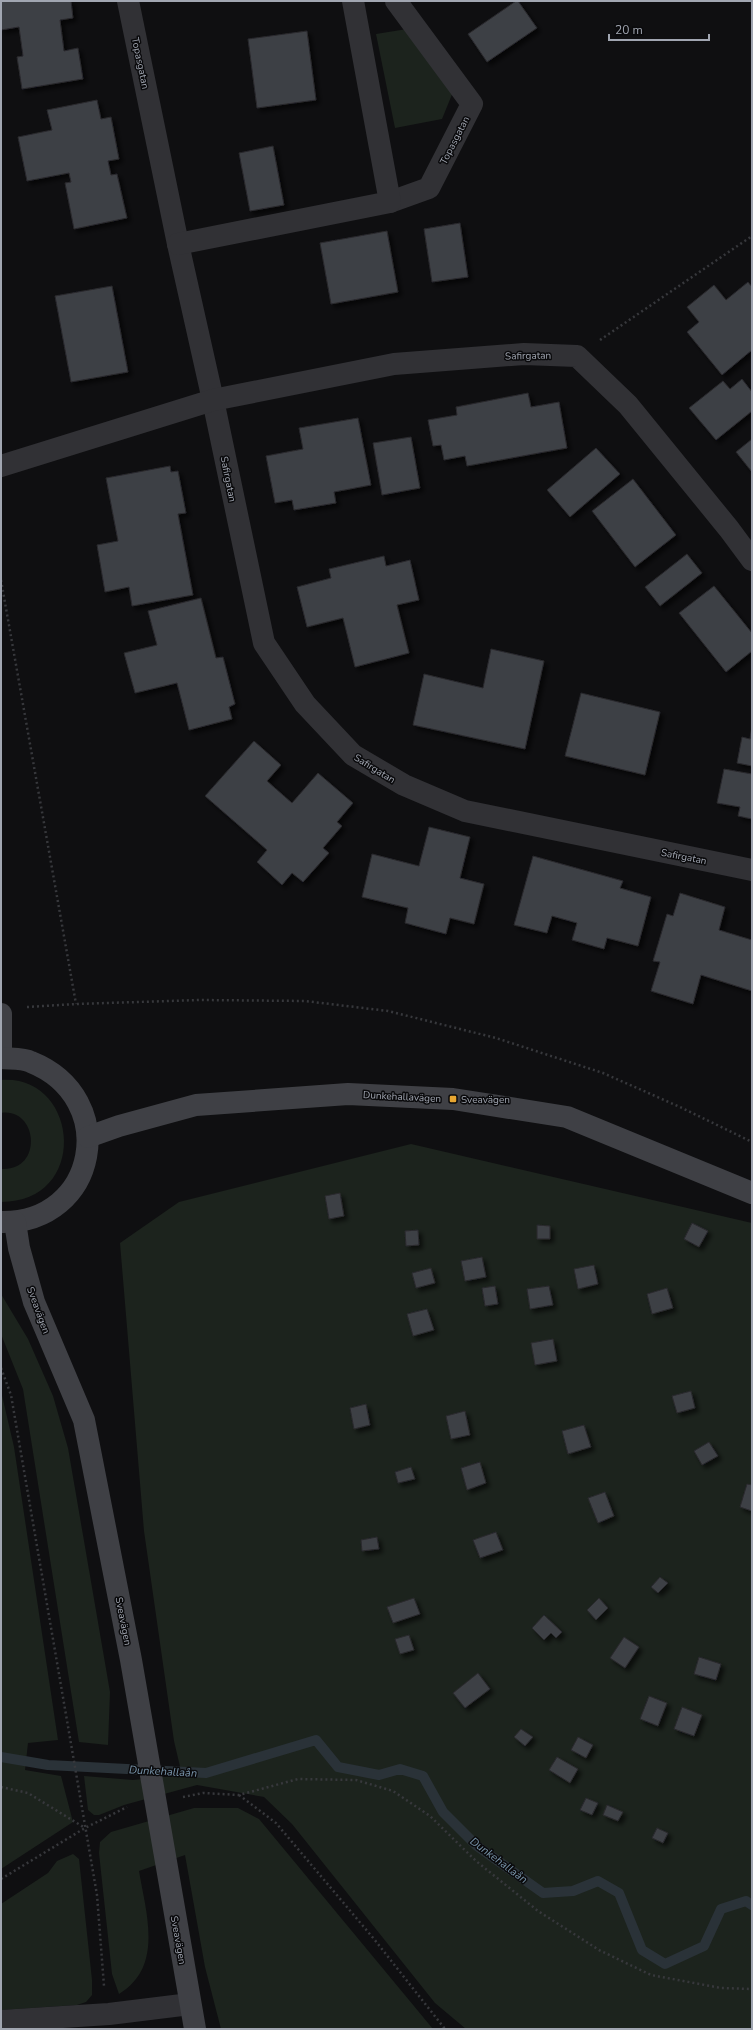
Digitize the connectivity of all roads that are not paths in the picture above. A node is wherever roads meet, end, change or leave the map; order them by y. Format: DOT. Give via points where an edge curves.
graph roads {
  1 [pos="128,1"];
  2 [pos="353,1"];
  3 [pos="396,1"];
  4 [pos="390,202"];
  5 [pos="178,244"];
  6 [pos="213,400"];
  7 [pos="1,466"];
  8 [pos="752,560"];
  9 [pos="752,870"];
  10 [pos="1,1014"];
  11 [pos="1,1058"];
  12 [pos="88,1137"];
  13 [pos="752,1193"];
  14 [pos="8,1222"];
  15 [pos="190,2004"];
  16 [pos="1,2021"];
  17 [pos="196,2029"];
  1 -- 5 [label="street, Topasgatan"];
  2 -- 4 [label="street"];
  3 -- 4 [label="street, Topasgatan" via="472,104 429,188"];
  4 -- 5 [label="street, Topasgatan"];
  5 -- 6 [label="street, Topasgatan"];
  6 -- 7 [label="street, Safirgatan"];
  6 -- 8 [label="street, Safirgatan" via="394,364 524,354 577,356 628,405 730,529"];
  6 -- 9 [label="street, Safirgatan" via="264,643 305,704 353,755 404,785 465,811"];
  10 -- 11 [label="street"];
  11 -- 12 [label="street" via="30,1061 55,1074 72,1091 84,1113"];
  12 -- 13 [label="street, Dunkehallavägen" via="196,1105 348,1094 453,1099 567,1118"];
  12 -- 14 [label="street" via="87,1156 71,1191 55,1206 36,1217"];
  14 -- 15 [label="street, Sveavägen" via="19,1248 34,1302 84,1420 131,1660"];
  15 -- 16 [label="street" via="109,2014"];
  15 -- 17 [label="street, Sveavägen"];
}
